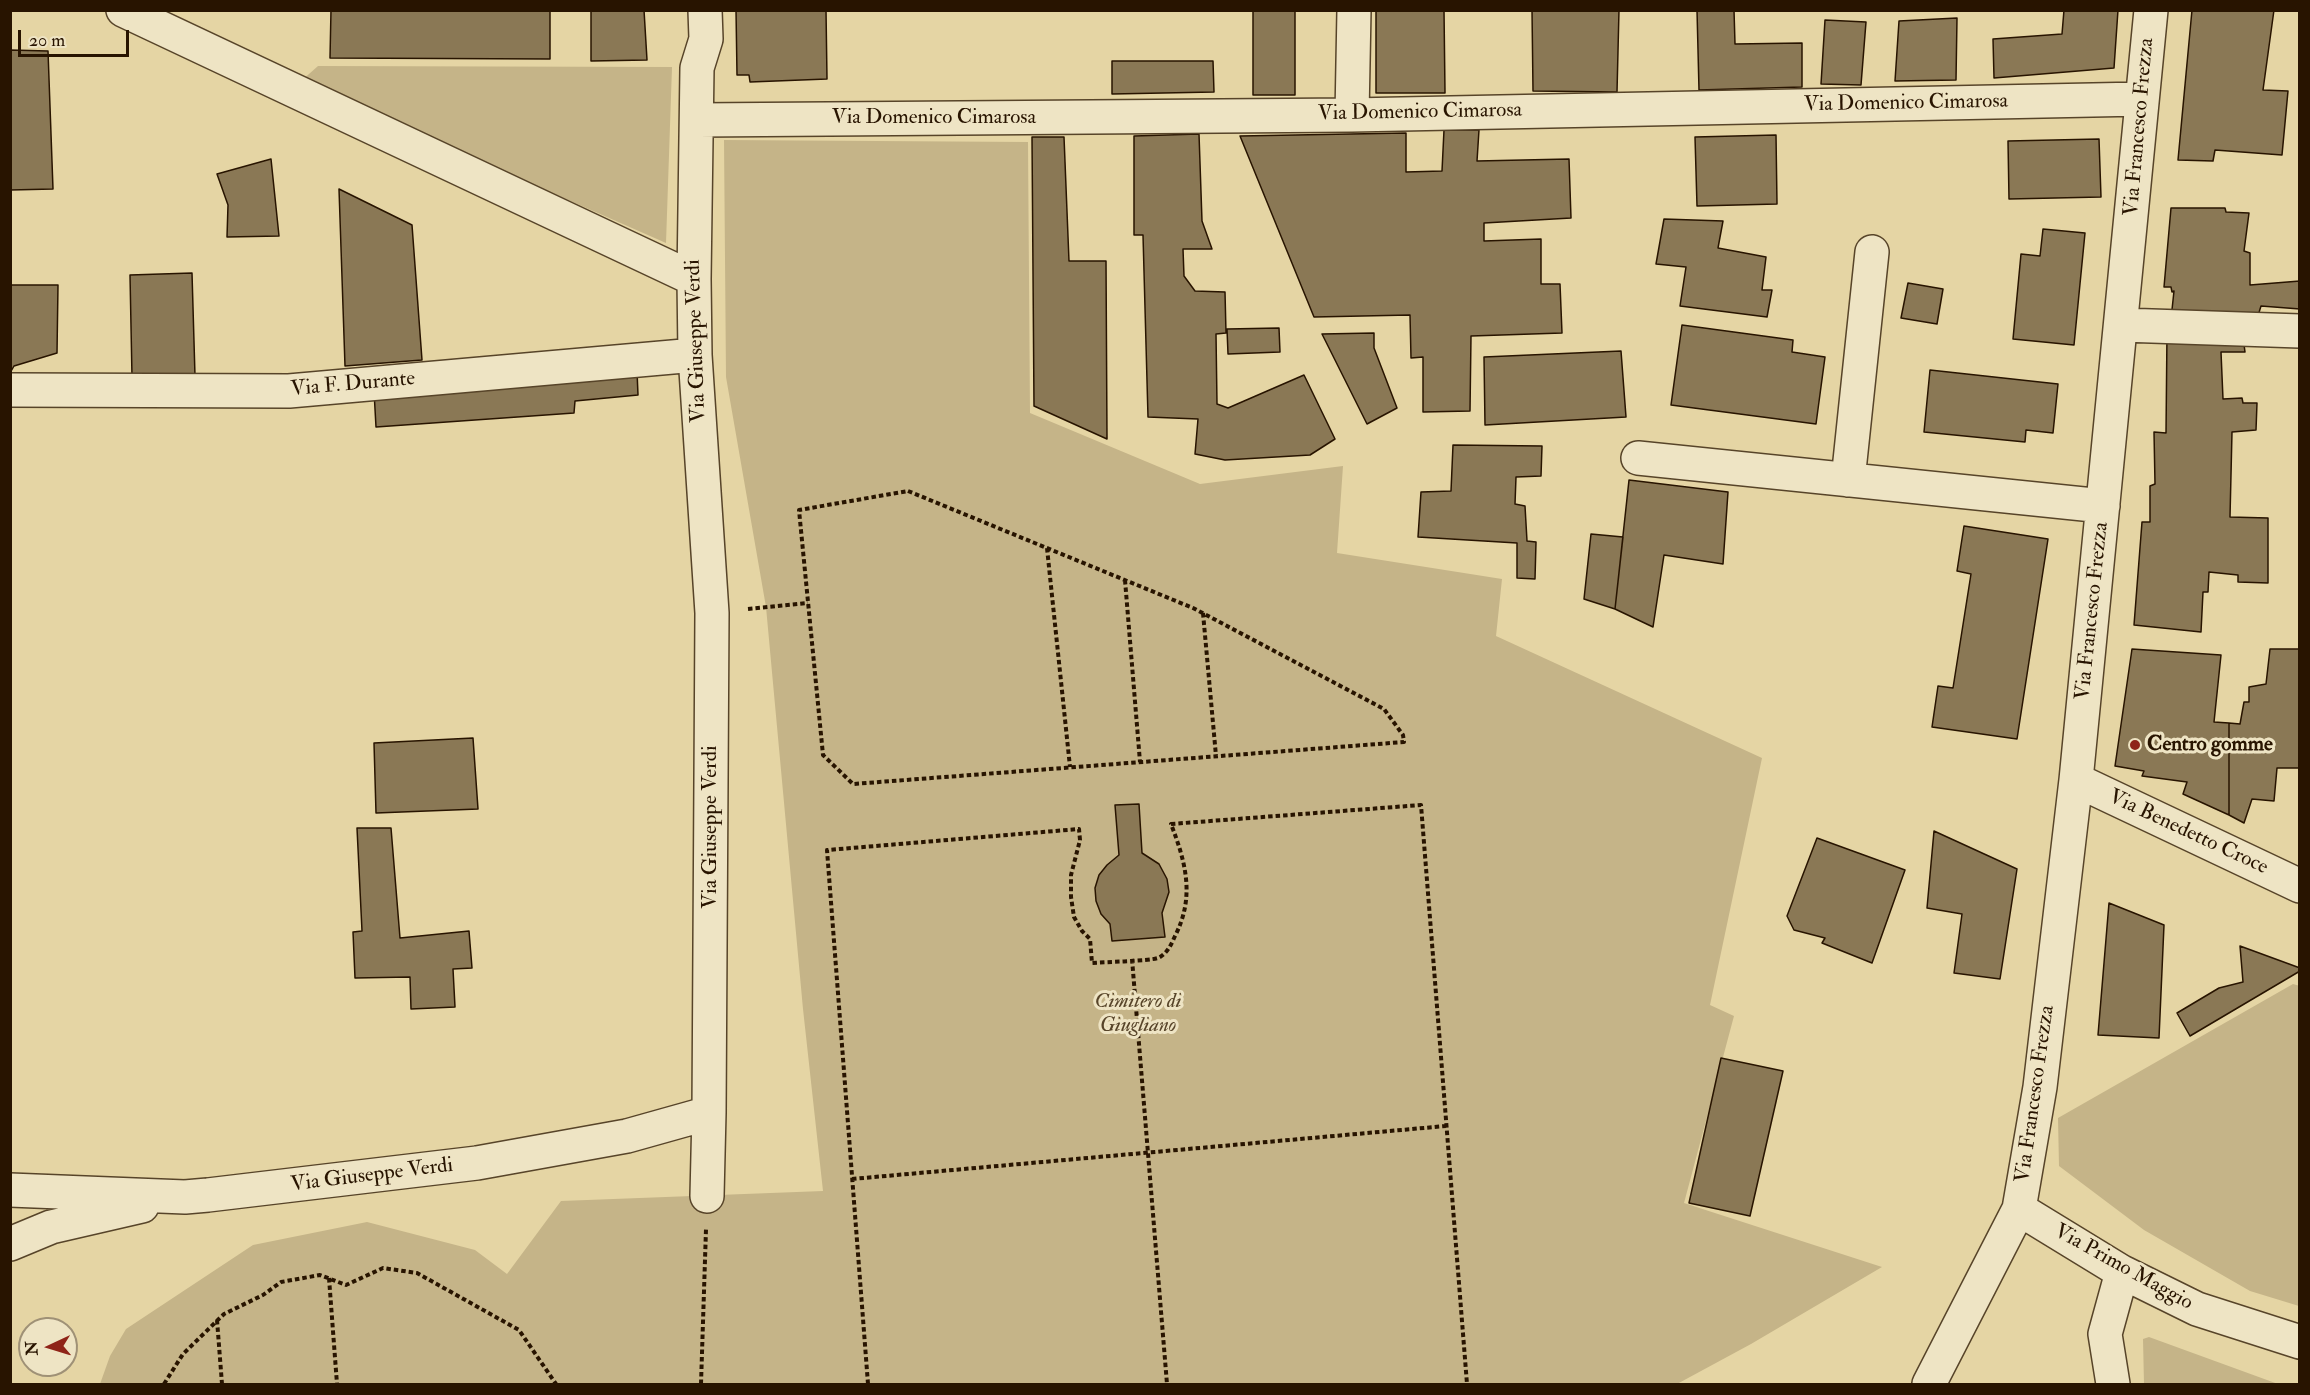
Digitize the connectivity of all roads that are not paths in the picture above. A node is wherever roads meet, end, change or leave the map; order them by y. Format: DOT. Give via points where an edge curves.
graph roads {
  1 [pos="123,10"];
  2 [pos="705,10"];
  3 [pos="1354,10"];
  4 [pos="2151,10"];
  5 [pos="2142,99"];
  6 [pos="1352,115"];
  7 [pos="698,120"];
  8 [pos="1872,252"];
  9 [pos="694,279"];
  10 [pos="2122,325"];
  11 [pos="2300,331"];
  12 [pos="695,355"];
  13 [pos="10,390"];
  14 [pos="1638,458"];
  15 [pos="1848,480"];
  16 [pos="2103,506"];
  17 [pos="2076,780"];
  18 [pos="2300,886"];
  19 [pos="709,1113"];
  20 [pos="10,1190"];
  21 [pos="707,1196"];
  22 [pos="185,1197"];
  23 [pos="2019,1209"];
  24 [pos="10,1244"];
  25 [pos="2122,1272"];
  26 [pos="2300,1342"];
  27 [pos="1929,1384"];
  28 [pos="2113,1384"];
  1 -- 9 [label="street"];
  2 -- 7 [label="street, Via Giuseppe Verdi" via="705,39 697,68"];
  3 -- 6 [label="street"];
  4 -- 5 [label="street, Via Francesco Frezza"];
  5 -- 6 [label="street, Via Domenico Cimarosa"];
  5 -- 10 [label="street, Via Francesco Frezza"];
  6 -- 7 [label="street, Via Domenico Cimarosa"];
  7 -- 9 [label="street, Via Giuseppe Verdi"];
  8 -- 15 [label="street"];
  9 -- 12 [label="street, Via Giuseppe Verdi"];
  10 -- 11 [label="street"];
  10 -- 16 [label="street, Via Francesco Frezza"];
  12 -- 13 [label="street, Via F. Durante" via="289,391"];
  12 -- 19 [label="street, Via Giuseppe Verdi" via="712,613"];
  14 -- 15 [label="street"];
  15 -- 16 [label="street"];
  16 -- 17 [label="street, Via Francesco Frezza"];
  17 -- 18 [label="street, Via Benedetto Croce"];
  17 -- 23 [label="street, Via Francesco Frezza" via="2040,1087"];
  19 -- 21 [label="street"];
  19 -- 22 [label="street, Via Giuseppe Verdi" via="627,1136 477,1163"];
  20 -- 22 [label="street, Via Giuseppe Verdi"];
  22 -- 24 [label="street, Via Giuseppe Verdi" via="51,1227"];
  23 -- 25 [label="street, Via Primo Maggio"];
  23 -- 27 [label="street, Via Francesco Frezza"];
  25 -- 26 [label="street, Via Primo Maggio" via="2197,1309"];
  25 -- 28 [label="street" via="2105,1334"];
}
